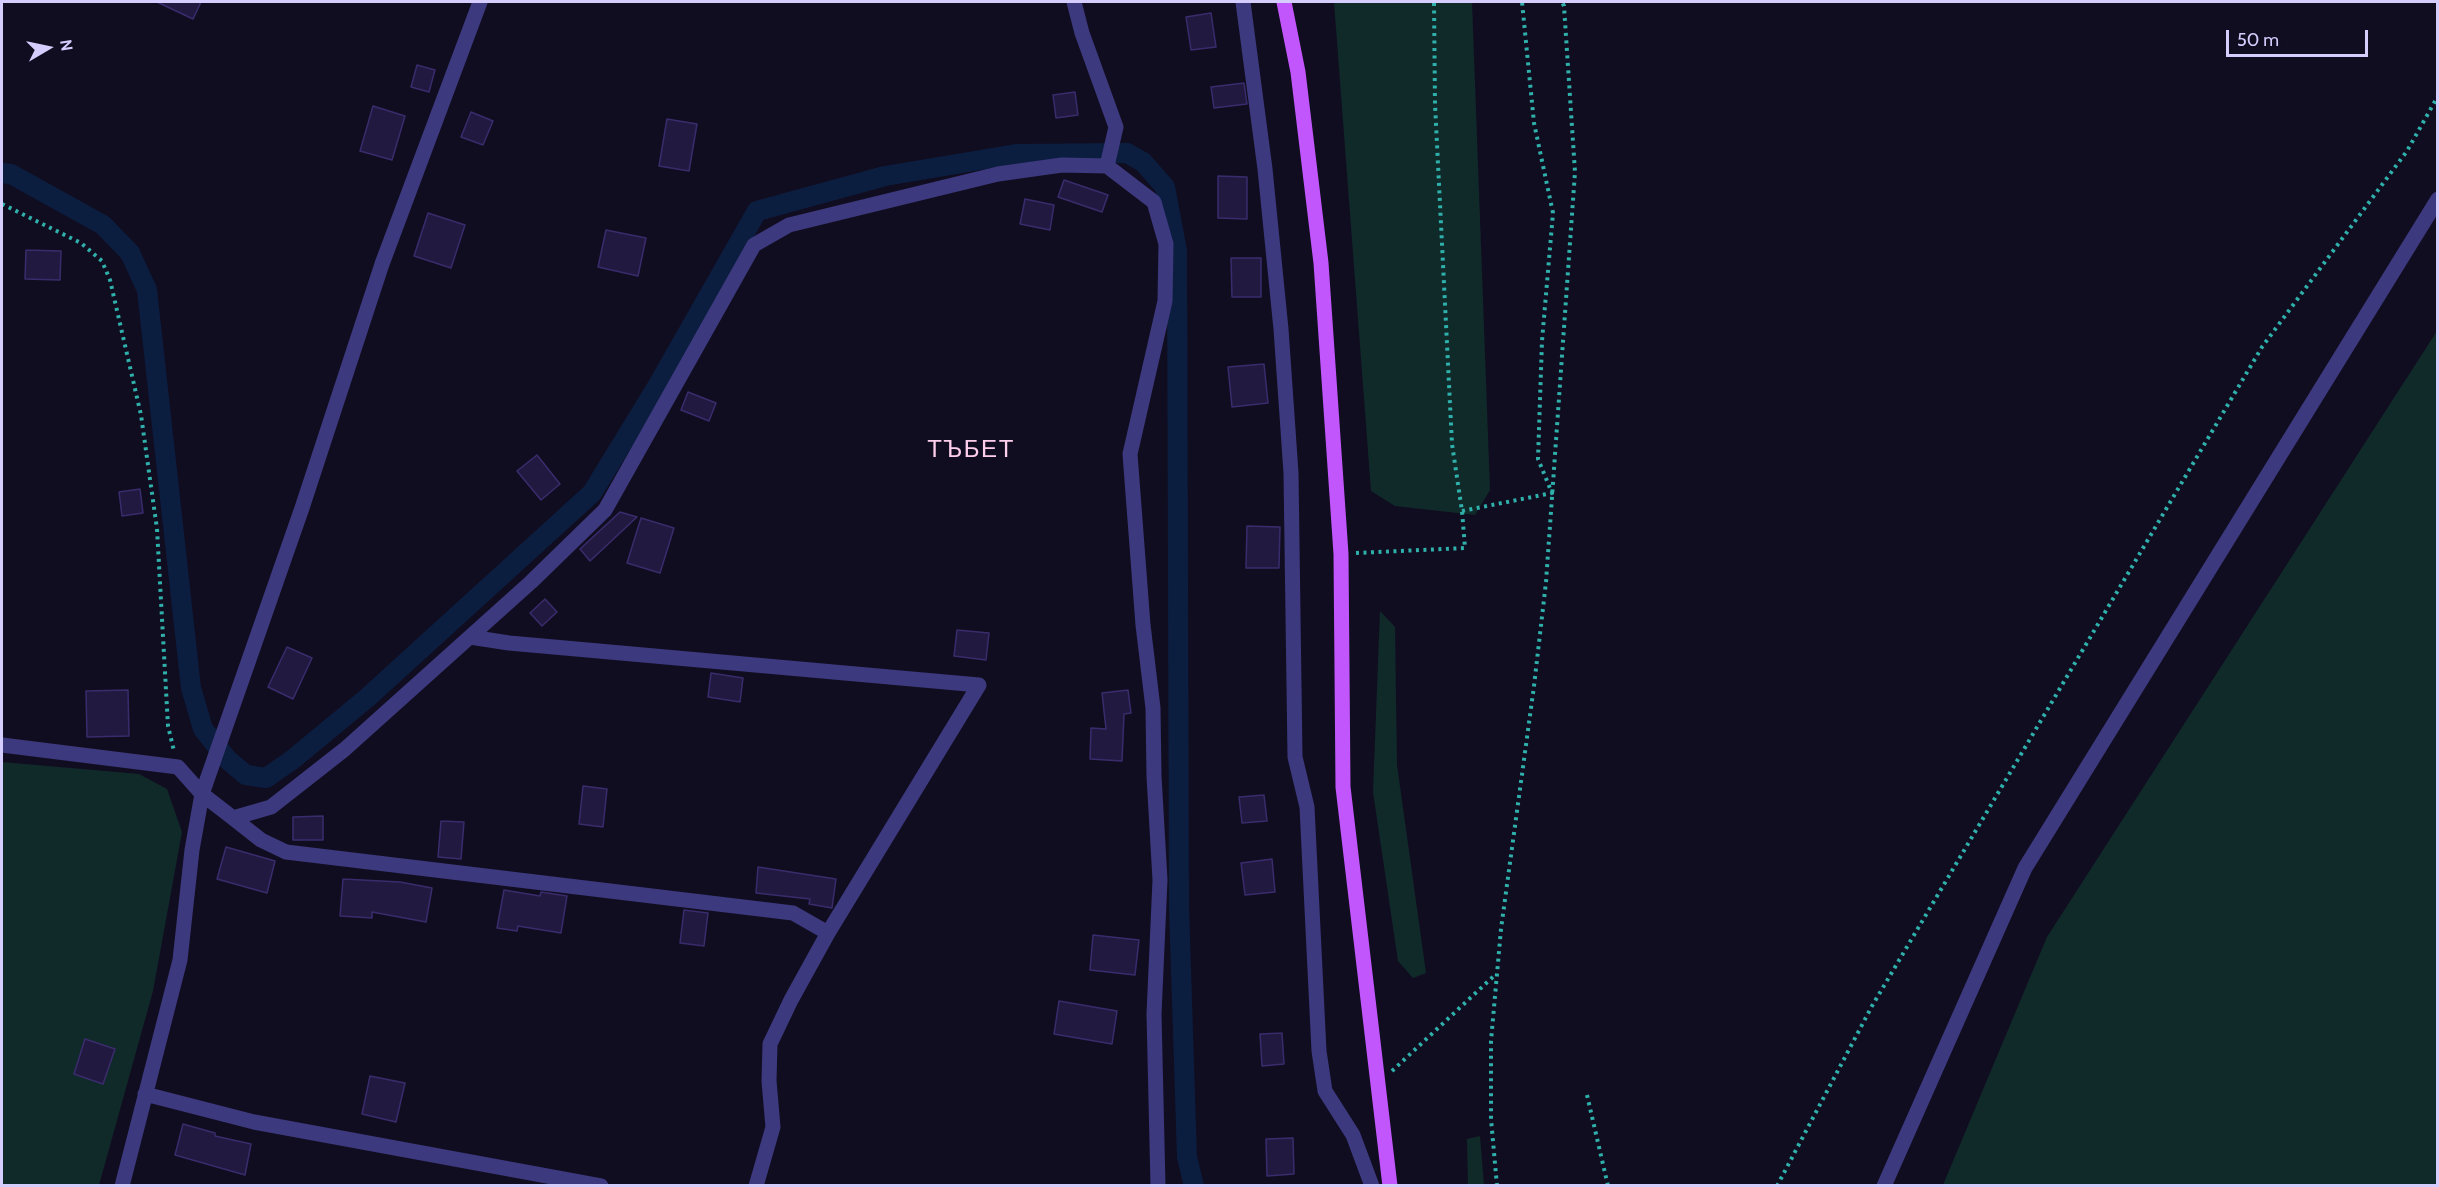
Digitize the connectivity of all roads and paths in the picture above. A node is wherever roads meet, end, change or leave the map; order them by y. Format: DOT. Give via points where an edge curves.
graph roads {
  1 [pos="480,2"];
  2 [pos="1074,2"];
  3 [pos="1244,2"];
  4 [pos="1284,2"];
  5 [pos="1434,2"];
  6 [pos="1522,2"];
  7 [pos="1562,2"];
  8 [pos="2438,96"];
  9 [pos="1107,166"];
  10 [pos="2438,199"];
  11 [pos="2,204"];
  12 [pos="1552,493"];
  13 [pos="1462,511"];
  14 [pos="1341,554"];
  15 [pos="470,637"];
  16 [pos="2,745"];
  17 [pos="178,767"];
  18 [pos="202,794"];
  19 [pos="233,818"];
  20 [pos="828,933"];
  21 [pos="1497,973"];
  22 [pos="1378,1084"];
  23 [pos="145,1094"];
  24 [pos="1587,1095"];
  25 [pos="122,1185"];
  26 [pos="602,1185"];
  27 [pos="756,1185"];
  28 [pos="1158,1185"];
  29 [pos="1372,1185"];
  30 [pos="1390,1185"];
  31 [pos="1497,1185"];
  32 [pos="1608,1185"];
  33 [pos="1777,1185"];
  34 [pos="1884,1185"];
  1 -- 18 [label="street" via="382,264"];
  2 -- 9 [label="street" via="1116,127"];
  3 -- 29 [label="street" via="1265,169 1291,461 1295,757 1307,807 1319,1051 1325,1091 1353,1135"];
  4 -- 14 [label="main road" via="1298,72 1321,263"];
  5 -- 13 [label="path" via="1435,104 1452,444"];
  6 -- 12 [label="path" via="1534,123 1553,213 1542,341 1538,459"];
  7 -- 12 [label="path" via="1575,172"];
  8 -- 33 [label="path" via="2407,151 2262,347 1872,1006"];
  9 -- 15 [label="street" via="1062,165 998,174 789,225 754,245 604,510"];
  9 -- 28 [label="street" via="1154,202 1166,244 1165,301 1130,454 1153,708 1160,880 1154,1014"];
  10 -- 34 [label="street" via="2025,868"];
  11 -- 17 [label="path" via="81,243 102,261 110,280 141,416 157,529 168,726"];
  12 -- 13 [label="path"];
  12 -- 21 [label="path" via="1534,686"];
  13 -- 14 [label="path" via="1465,548"];
  14 -- 22 [label="main road" via="1343,787"];
  15 -- 19 [label="street" via="345,749 271,807"];
  15 -- 20 [label="street" via="979,685"];
  16 -- 17 [label="street"];
  17 -- 18 [label="street"];
  18 -- 19 [label="street"];
  18 -- 23 [label="street" via="180,960"];
  19 -- 20 [label="street" via="261,840 286,852 793,914"];
  20 -- 27 [label="street" via="790,1000 771,1044 773,1127"];
  21 -- 22 [label="path"];
  21 -- 31 [label="path" via="1491,1041 1491,1119"];
  22 -- 30 [label="main road"];
  23 -- 25 [label="street"];
  23 -- 26 [label="street" via="275,1126"];
  24 -- 32 [label="path"];
}
